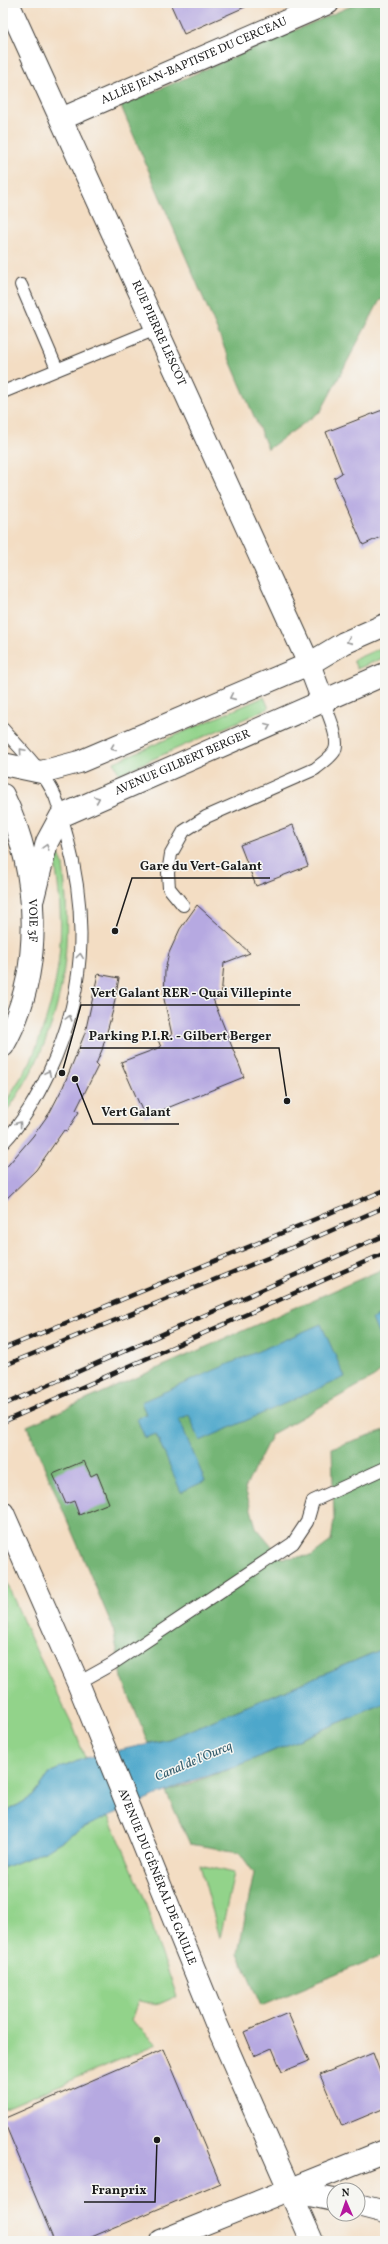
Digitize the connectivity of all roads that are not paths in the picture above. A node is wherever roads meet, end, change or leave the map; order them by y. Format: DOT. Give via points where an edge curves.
graph roads {
  1 [pos="8,3"];
  2 [pos="328,3"];
  3 [pos="61,119"];
  4 [pos="21,285"];
  5 [pos="156,329"];
  6 [pos="58,370"];
  7 [pos="3,392"];
  8 [pos="385,625"];
  9 [pos="309,664"];
  10 [pos="385,674"];
  11 [pos="323,701"];
  12 [pos="3,729"];
  13 [pos="3,764"];
  14 [pos="41,772"];
  15 [pos="3,795"];
  16 [pos="61,816"];
  17 [pos="33,898"];
  18 [pos="184,905"];
  19 [pos="3,1046"];
  20 [pos="3,1143"];
  21 [pos="385,1468"];
  22 [pos="3,1513"];
  23 [pos="78,1684"];
  24 [pos="385,2151"];
  25 [pos="290,2191"];
  26 [pos="326,2198"];
  27 [pos="366,2207"];
  28 [pos="385,2212"];
  29 [pos="161,2241"];
  30 [pos="312,2241"];
  1 -- 3 [label="street, RUE PIERRE LESCOT"];
  2 -- 3 [label="street, ALLÉE JEAN-BAPTISTE DU CERCEAU"];
  3 -- 5 [label="street, RUE PIERRE LESCOT"];
  4 -- 6 [label="lane"];
  5 -- 6 [label="lane"];
  5 -- 9 [label="street, RUE PIERRE LESCOT"];
  6 -- 7 [label="lane"];
  8 -- 9 [label="street, one-way" via="344,643"];
  9 -- 11 [label="street, RUE PIERRE LESCOT"];
  9 -- 14 [label="street, one-way" via="79,762"];
  10 -- 11 [label="street, AVENUE GILBERT BERGER"];
  16 -- 11 [label="street, AVENUE GILBERT BERGER, one-way"];
  11 -- 18 [label="lane" via="336,736 335,751 327,759 315,769 206,817 184,831 171,854 168,873 169,888"];
  14 -- 12 [label="lane, one-way"];
  13 -- 14 [label="street"];
  14 -- 16 [label="lane" via="55,796"];
  15 -- 17 [label="street, VOIE 3F" via="26,855"];
  17 -- 16 [label="street, one-way" via="47,842"];
  20 -- 16 [label="lane, one-way" via="34,1104 63,1042 76,994 81,948 79,895"];
  17 -- 19 [label="street, VOIE 3F" via="30,964 13,1028"];
  21 -- 23 [label="lane" via="312,1501 307,1522 293,1543"];
  22 -- 23 [label="street, AVENUE DU GÉNÉRAL DE GAULLE"];
  23 -- 25 [label="street, AVENUE DU GÉNÉRAL DE GAULLE" via="216,2023"];
  24 -- 25 [label="street"];
  25 -- 26 [label="street"];
  25 -- 29 [label="street" via="248,2205"];
  25 -- 30 [label="street, AVENUE DU GÉNÉRAL DE GAULLE"];
  27 -- 28 [label="street"];
}
